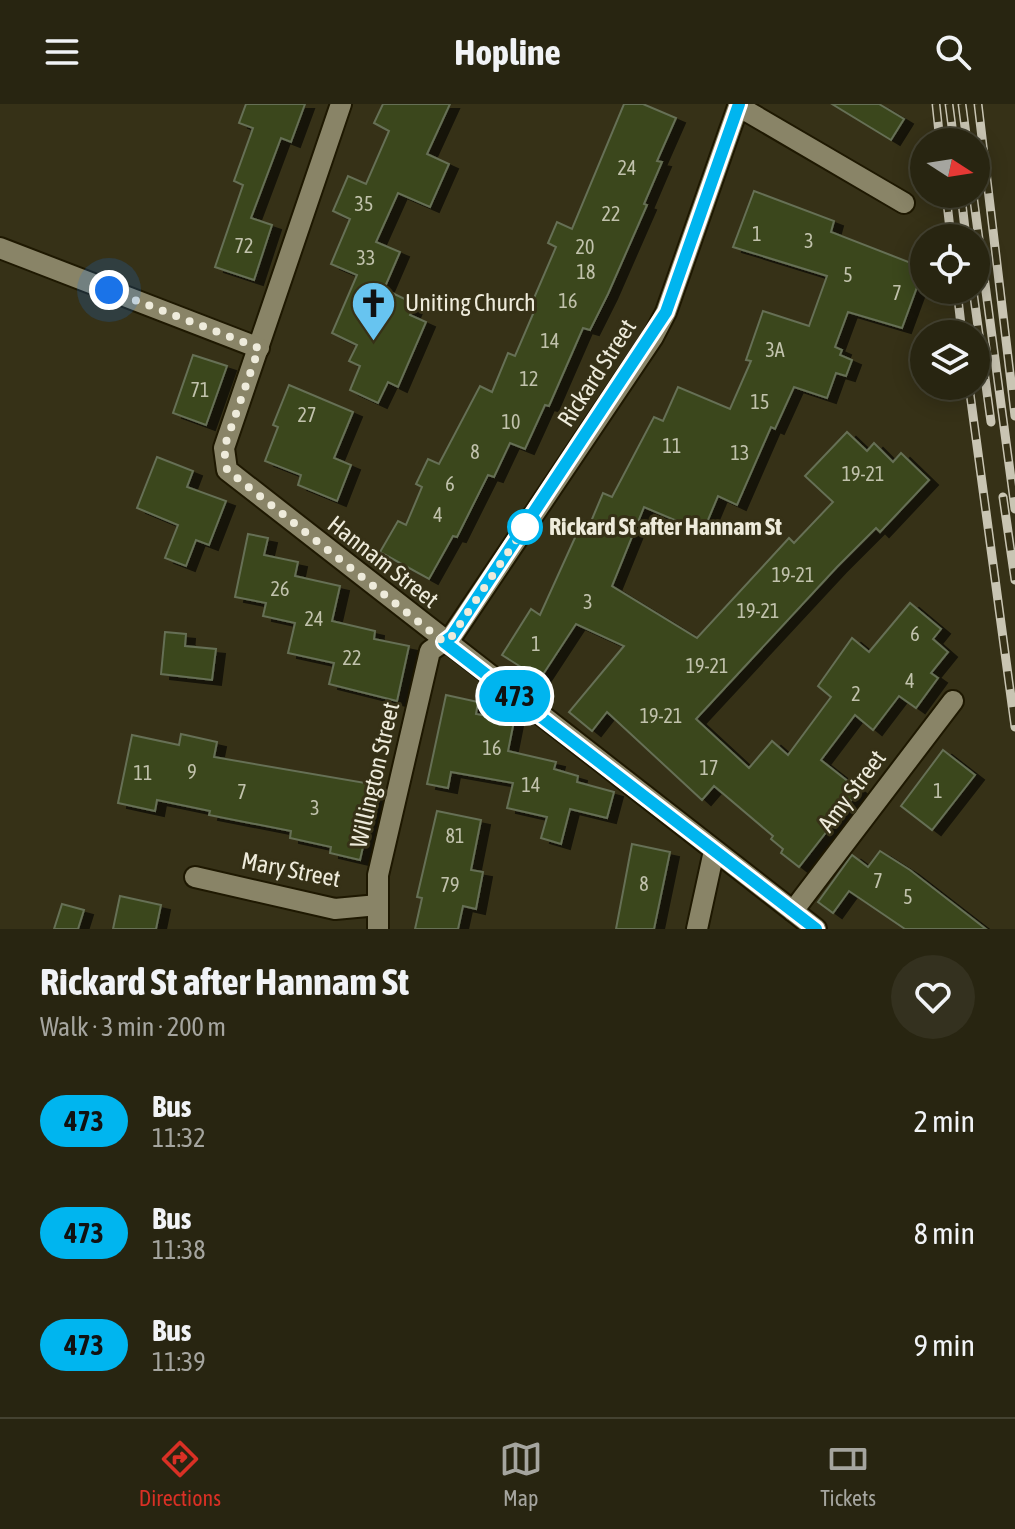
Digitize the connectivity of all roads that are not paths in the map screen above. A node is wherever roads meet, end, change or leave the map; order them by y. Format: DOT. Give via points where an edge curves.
graph roads {
  1 [pos="341,104"];
  2 [pos="738,105"];
  3 [pos="904,203"];
  4 [pos="0,248"];
  5 [pos="259,348"];
  6 [pos="444,642"];
  7 [pos="953,701"];
  8 [pos="714,851"];
  9 [pos="195,877"];
  10 [pos="378,905"];
  11 [pos="793,911"];
  12 [pos="378,929"];
  13 [pos="697,929"];
  14 [pos="816,929"];
  1 -- 5 [label="street, Hannam Street"];
  2 -- 3 [label="street"];
  2 -- 6 [label="street, Rickard Street" via="666,312"];
  4 -- 5 [label="street"];
  5 -- 6 [label="street, Hannam Street" via="224,448 227,470"];
  6 -- 8 [label="street, Hannam Street"];
  6 -- 10 [label="street, Willington Street" via="430,651 378,875"];
  7 -- 11 [label="street, Amy Street"];
  8 -- 11 [label="street, Hannam Street"];
  8 -- 13 [label="street"];
  9 -- 10 [label="street, Mary Street" via="335,909"];
  10 -- 12 [label="street, Willington Street"];
  11 -- 14 [label="street, Hannam Street"];
}
